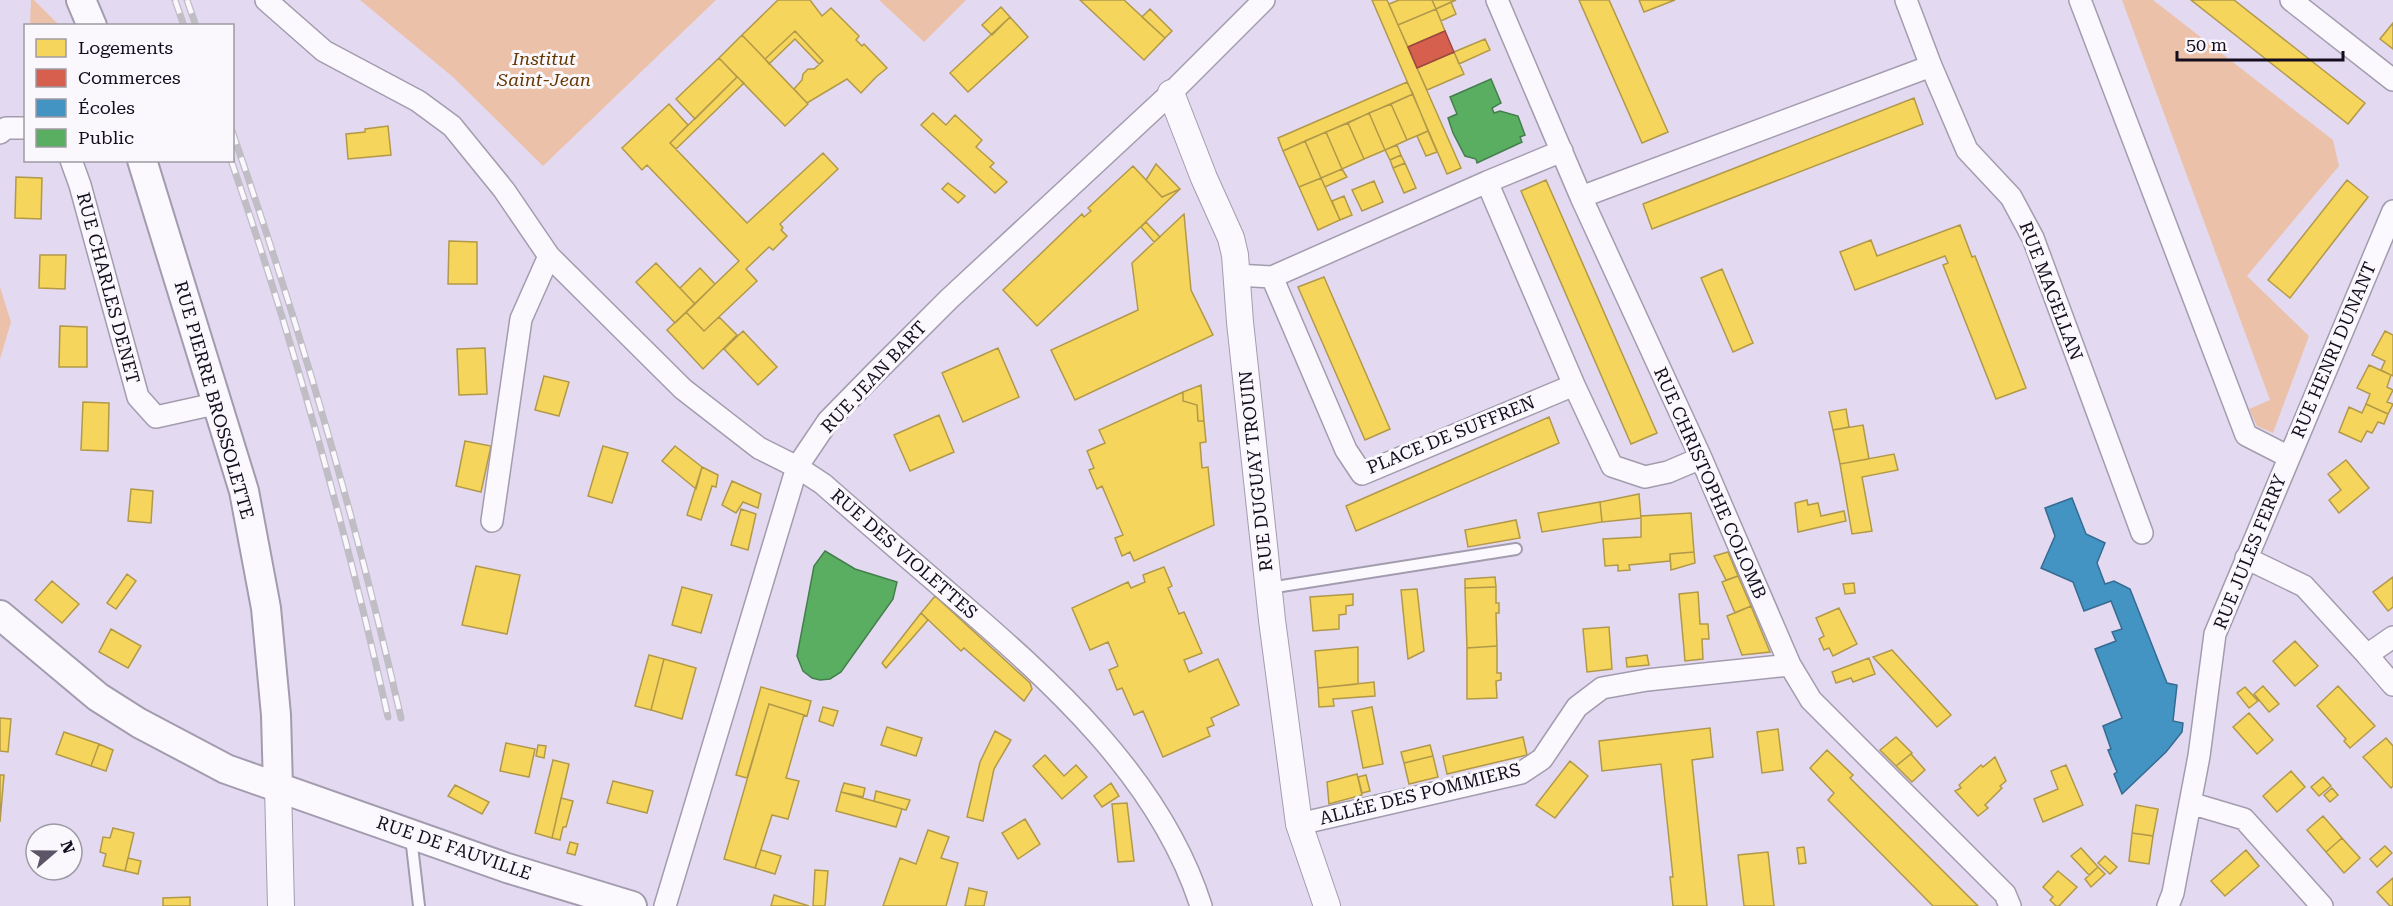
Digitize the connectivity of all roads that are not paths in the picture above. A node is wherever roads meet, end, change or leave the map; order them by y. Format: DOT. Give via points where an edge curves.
graph roads {
  1 [pos="266,0"];
  2 [pos="1264,0"];
  3 [pos="1497,0"];
  4 [pos="1906,0"];
  5 [pos="2080,0"];
  6 [pos="2291,0"];
  7 [pos="1930,66"];
  8 [pos="2393,80"];
  9 [pos="1171,93"];
  10 [pos="24,128"];
  11 [pos="0,133"];
  12 [pos="1562,151"];
  13 [pos="72,162"];
  14 [pos="143,162"];
  15 [pos="1487,182"];
  16 [pos="1581,197"];
  17 [pos="2393,211"];
  18 [pos="549,256"];
  19 [pos="1236,275"];
  20 [pos="1272,277"];
  21 [pos="1574,385"];
  22 [pos="219,403"];
  23 [pos="2289,457"];
  24 [pos="1701,458"];
  25 [pos="797,467"];
  26 [pos="492,521"];
  27 [pos="2142,533"];
  28 [pos="1516,549"];
  29 [pos="2246,558"];
  30 [pos="1269,588"];
  31 [pos="0,615"];
  32 [pos="2393,637"];
  33 [pos="2367,655"];
  34 [pos="1790,665"];
  35 [pos="2393,684"];
  36 [pos="278,787"];
  37 [pos="2190,803"];
  38 [pos="1299,824"];
  39 [pos="411,834"];
  40 [pos="1310,858"];
  41 [pos="281,906"];
  42 [pos="419,906"];
  43 [pos="632,906"];
  44 [pos="665,906"];
  45 [pos="1201,906"];
  46 [pos="1327,906"];
  47 [pos="1334,906"];
  48 [pos="2010,906"];
  49 [pos="2168,906"];
  50 [pos="2322,906"];
  1 -- 18 [label="street, RUE DES VIOLETTES" via="324,51 418,101 452,126 504,190"];
  2 -- 9 [label="street, RUE JEAN BART"];
  3 -- 12 [label="street, RUE CHRISTOPHE COLOMB"];
  4 -- 7 [label="street, RUE MAGELLAN"];
  5 -- 23 [label="street, RUE JULES FERRY" via="2246,435"];
  6 -- 8 [label="street"];
  7 -- 16 [label="street"];
  7 -- 27 [label="street, RUE MAGELLAN" via="1966,150 2012,197 2033,238"];
  9 -- 19 [label="street, RUE DUGUAY TROUIN" via="1231,238"];
  9 -- 25 [label="street, RUE JEAN BART" via="933,315 828,422"];
  10 -- 11 [label="street" via="6,128"];
  12 -- 15 [label="street"];
  12 -- 16 [label="street, RUE CHRISTOPHE COLOMB"];
  13 -- 22 [label="street, RUE CHARLES DENET" via="138,397 156,417"];
  14 -- 22 [label="main road, RUE PIERRE BROSSOLETTE"];
  15 -- 20 [label="street"];
  15 -- 21 [label="street"];
  16 -- 24 [label="street, RUE CHRISTOPHE COLOMB"];
  17 -- 23 [label="street, RUE HENRI DUNANT"];
  18 -- 25 [label="street, RUE DES VIOLETTES" via="683,390 759,448"];
  18 -- 26 [label="street" via="521,319"];
  19 -- 20 [label="street"];
  19 -- 30 [label="street, RUE DUGUAY TROUIN"];
  20 -- 21 [label="street, PLACE DE SUFFREN" via="1346,450 1362,474"];
  21 -- 24 [label="street" via="1612,466 1645,477"];
  22 -- 36 [label="main road, RUE PIERRE BROSSOLETTE" via="244,491 266,608"];
  23 -- 29 [label="street, RUE JULES FERRY"];
  24 -- 34 [label="street, RUE CHRISTOPHE COLOMB"];
  25 -- 44 [label="street, RUE JEAN BART"];
  25 -- 45 [label="street, RUE DES VIOLETTES" via="823,484 987,626 1083,717 1147,796 1192,878"];
  28 -- 30 [label="lane"];
  29 -- 33 [label="street" via="2304,586"];
  29 -- 37 [label="street, RUE JULES FERRY" via="2215,634"];
  30 -- 38 [label="street, RUE DUGUAY TROUIN"];
  31 -- 36 [label="main road, RUE DE FAUVILLE" via="98,697 139,723 226,769"];
  32 -- 33 [label="street"];
  33 -- 35 [label="street"];
  34 -- 38 [label="street, ALLÉE DES POMMIERS" via="1602,688 1577,707 1542,759 1521,773"];
  34 -- 48 [label="street, RUE CHRISTOPHE COLOMB" via="1811,700 2005,894"];
  36 -- 39 [label="main road, RUE DE FAUVILLE"];
  36 -- 41 [label="street"];
  37 -- 49 [label="street, RUE JULES FERRY"];
  37 -- 50 [label="street" via="2244,819"];
  38 -- 40 [label="street, RUE DUGUAY TROUIN"];
  39 -- 42 [label="lane"];
  39 -- 43 [label="main road, RUE DE FAUVILLE"];
  40 -- 46 [label="street, RUE DUGUAY TROUIN"];
  40 -- 47 [label="street, RUE DUGUAY TROUIN"];
}
